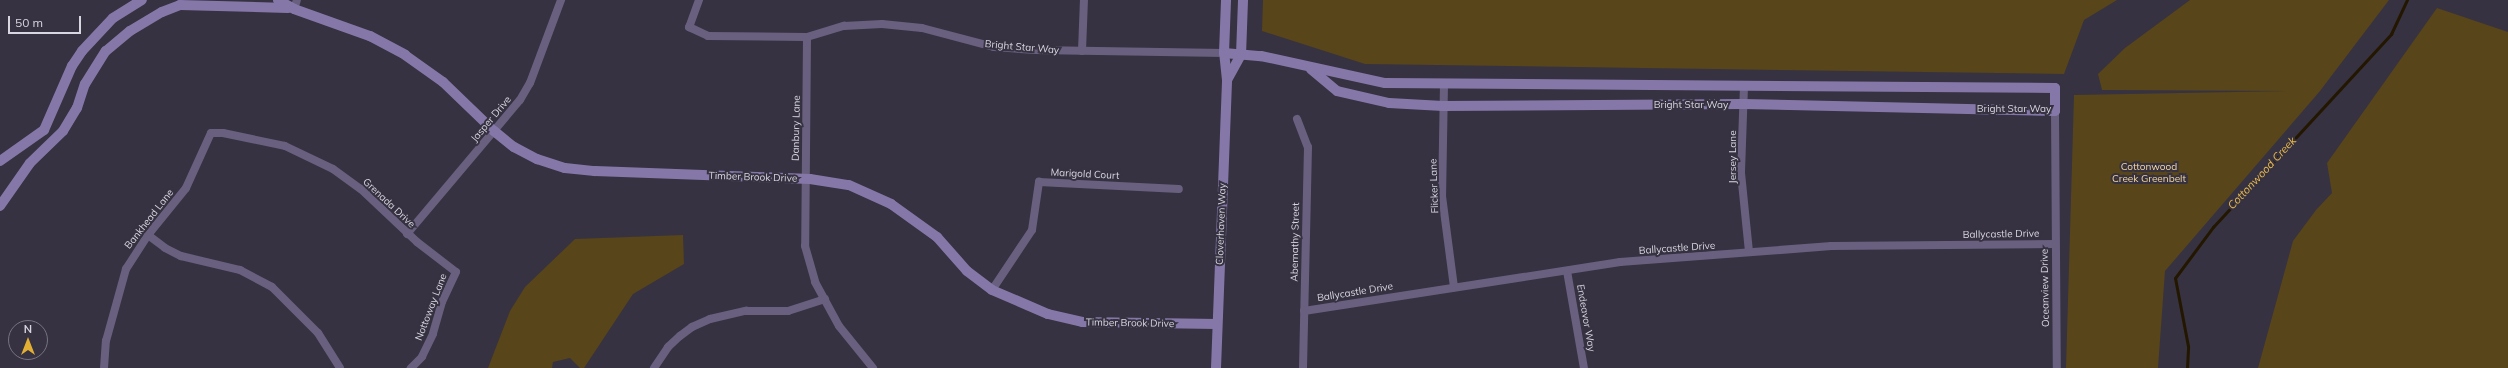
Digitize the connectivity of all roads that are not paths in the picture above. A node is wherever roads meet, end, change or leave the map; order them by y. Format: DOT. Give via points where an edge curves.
graph roads {
  1 [pos="142,0"];
  2 [pos="278,0"];
  3 [pos="561,0"];
  4 [pos="699,0"];
  5 [pos="1084,0"];
  6 [pos="1226,0"];
  7 [pos="1243,0"];
  8 [pos="179,3"];
  9 [pos="295,4"];
  10 [pos="807,37"];
  11 [pos="1082,51"];
  12 [pos="1224,53"];
  13 [pos="1241,55"];
  14 [pos="1311,69"];
  15 [pos="1228,80"];
  16 [pos="1444,84"];
  17 [pos="1744,86"];
  18 [pos="1744,104"];
  19 [pos="1443,106"];
  20 [pos="2055,111"];
  21 [pos="1297,119"];
  22 [pos="494,131"];
  23 [pos="211,133"];
  24 [pos="0,161"];
  25 [pos="806,178"];
  26 [pos="1179,189"];
  27 [pos="0,206"];
  28 [pos="148,234"];
  29 [pos="407,234"];
  30 [pos="2055,244"];
  31 [pos="1749,252"];
  32 [pos="1567,270"];
  33 [pos="456,272"];
  34 [pos="1454,287"];
  35 [pos="992,290"];
  36 [pos="825,299"];
  37 [pos="1304,311"];
  38 [pos="1217,324"];
  39 [pos="104,368"];
  40 [pos="340,368"];
  41 [pos="411,368"];
  42 [pos="654,368"];
  43 [pos="873,368"];
  44 [pos="1216,368"];
  45 [pos="1303,368"];
  46 [pos="1584,368"];
  47 [pos="2057,368"];
  1 -- 24 [label="street" via="113,18 82,51 72,66 44,130"];
  2 -- 9 [label="street, Timber Brook Drive"];
  3 -- 22 [label="street, Jasper Drive" via="530,83 520,100"];
  4 -- 10 [label="street, Bright Star Way" via="689,27 708,36"];
  5 -- 11 [label="street"];
  6 -- 12 [label="street, Cloverhaven Way"];
  7 -- 13 [label="street, Cloverhaven Way"];
  8 -- 9 [label="street, Timber Brook Drive"];
  8 -- 27 [label="street, Timber Brook Drive" via="130,31 106,51 63,131 30,163"];
  9 -- 22 [label="street, Timber Brook Drive" via="405,55 443,82"];
  10 -- 11 [label="street, Bright Star Way" via="844,26 882,24 922,28 994,47"];
  10 -- 25 [label="street, Danbury Lane"];
  11 -- 12 [label="street, Bright Star Way"];
  12 -- 13 [label="street, Bright Star Way"];
  12 -- 15 [label="street, Cloverhaven Way"];
  13 -- 14 [label="street, Bright Star Way" via="1261,56"];
  13 -- 15 [label="street, Cloverhaven Way"];
  14 -- 16 [label="street, Bright Star Way" via="1385,83"];
  14 -- 19 [label="street, Bright Star Way" via="1337,90 1389,103"];
  15 -- 38 [label="street, Cloverhaven Way"];
  16 -- 17 [label="street, Bright Star Way"];
  16 -- 19 [label="street, Flicker Lane"];
  17 -- 18 [label="street, Jersey Lane"];
  17 -- 20 [label="street, Bright Star Way" via="2055,88"];
  18 -- 19 [label="street, Bright Star Way"];
  18 -- 20 [label="street, Bright Star Way"];
  18 -- 31 [label="street, Jersey Lane" via="1741,173"];
  19 -- 34 [label="street, Flicker Lane" via="1442,196"];
  20 -- 30 [label="street, Oceanview Drive"];
  21 -- 37 [label="street, Abernathy Street" via="1308,146"];
  22 -- 25 [label="street, Timber Brook Drive" via="537,159 565,168"];
  22 -- 29 [label="street, Jasper Drive"];
  23 -- 28 [label="street, Bankhead Lane" via="186,188"];
  23 -- 29 [label="street, Grenada Drive" via="259,139 310,156 361,189"];
  25 -- 35 [label="street, Timber Brook Drive" via="849,185 891,204 937,237 967,270"];
  25 -- 36 [label="street, Danbury Lane" via="805,246 815,282"];
  26 -- 35 [label="street, Marigold Court" via="1039,182 1032,230"];
  28 -- 39 [label="street, Bankhead Lane" via="132,257 120,284 106,341"];
  28 -- 40 [label="street" via="165,248 181,256 240,270 272,287 318,333"];
  29 -- 33 [label="street, Grenada Drive"];
  30 -- 31 [label="street, Ballycastle Drive" via="1831,246"];
  30 -- 47 [label="street, Oceanview Drive"];
  31 -- 32 [label="street, Ballycastle Drive" via="1620,262"];
  32 -- 34 [label="street, Ballycastle Drive"];
  32 -- 46 [label="street, Endeavor Way"];
  33 -- 41 [label="street, Nottoway Lane" via="442,302 433,334 422,357"];
  34 -- 37 [label="street, Ballycastle Drive"];
  35 -- 38 [label="street, Timber Brook Drive" via="1048,314 1082,322"];
  36 -- 42 [label="street" via="788,311 746,311 710,319 680,336 668,347"];
  36 -- 43 [label="street, Danbury Lane" via="839,326"];
  37 -- 45 [label="street, Abernathy Street"];
  38 -- 44 [label="street, Cloverhaven Way"];
}
